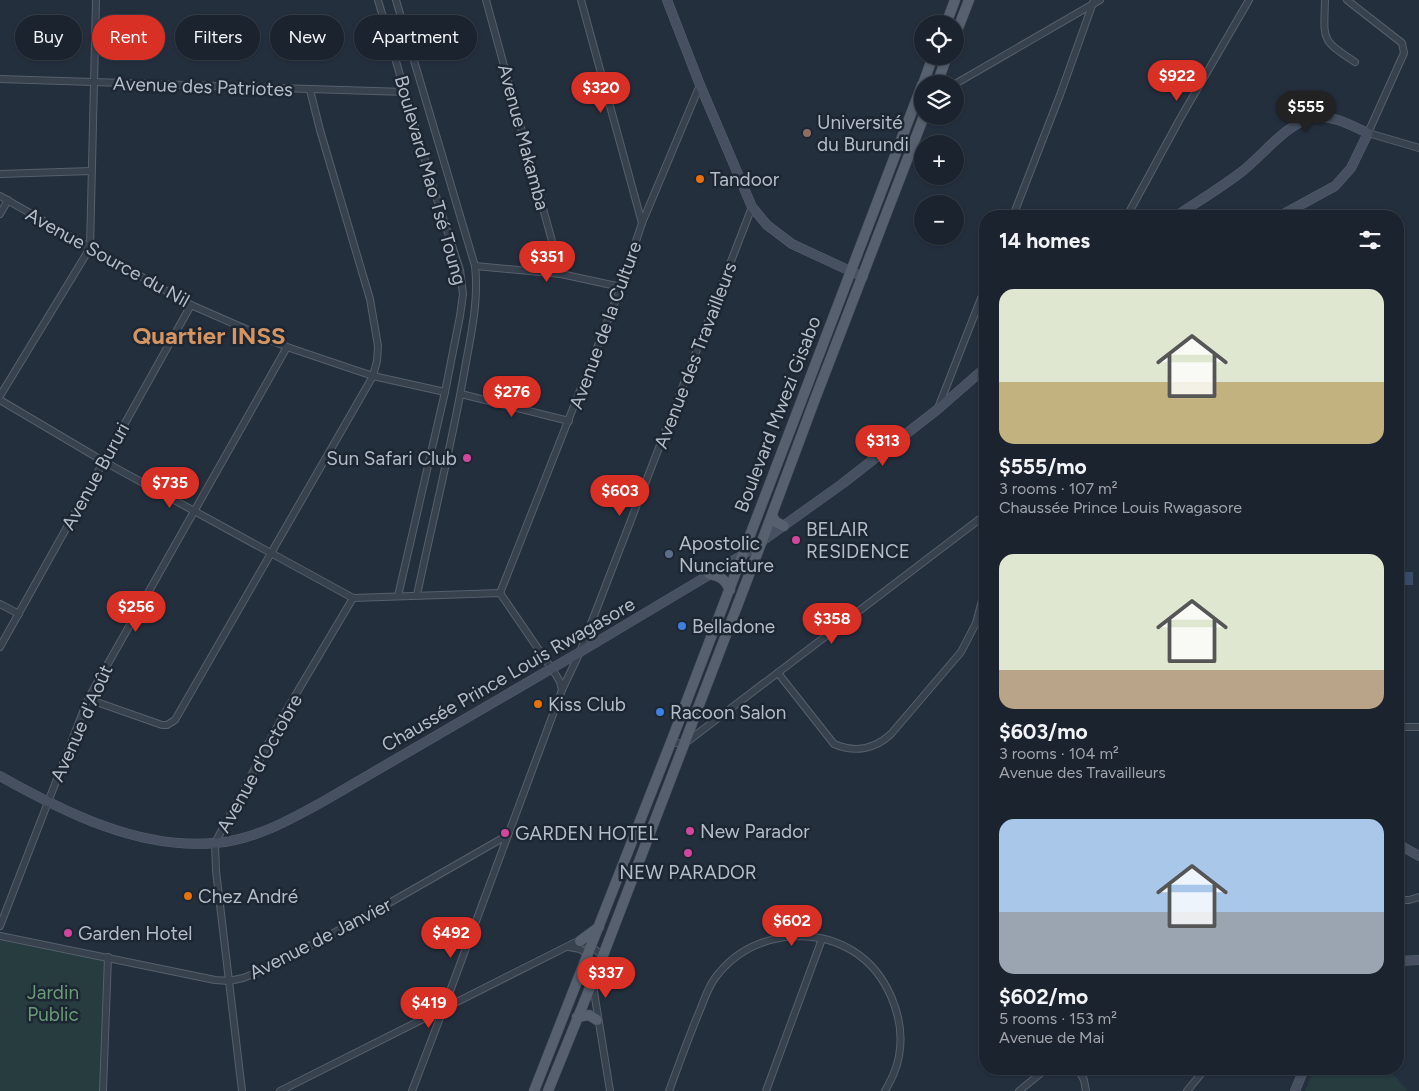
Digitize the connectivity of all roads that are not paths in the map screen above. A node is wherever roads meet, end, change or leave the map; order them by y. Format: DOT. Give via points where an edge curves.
graph roads {
  1 [pos="96,0"];
  2 [pos="378,0"];
  3 [pos="396,0"];
  4 [pos="486,0"];
  5 [pos="581,0"];
  6 [pos="667,0"];
  7 [pos="955,0"];
  8 [pos="969,0"];
  9 [pos="1100,0"];
  10 [pos="1249,0"];
  11 [pos="1325,0"];
  12 [pos="1347,0"];
  13 [pos="1092,3"];
  14 [pos="949,15"];
  15 [pos="963,15"];
  16 [pos="1355,62"];
  17 [pos="0,79"];
  18 [pos="964,79"];
  19 [pos="93,83"];
  20 [pos="700,85"];
  21 [pos="310,90"];
  22 [pos="406,92"];
  23 [pos="914,109"];
  24 [pos="921,125"];
  25 [pos="1368,132"];
  26 [pos="1419,148"];
  27 [pos="91,171"];
  28 [pos="0,174"];
  29 [pos="0,196"];
  30 [pos="8,200"];
  31 [pos="752,207"];
  32 [pos="1015,210"];
  33 [pos="1130,210"];
  34 [pos="1185,210"];
  35 [pos="1291,210"];
  36 [pos="0,214"];
  37 [pos="642,223"];
  38 [pos="90,248"];
  39 [pos="475,266"];
  40 [pos="850,272"];
  41 [pos="562,274"];
  42 [pos="863,276"];
  43 [pos="620,287"];
  44 [pos="979,303"];
  45 [pos="191,305"];
  46 [pos="287,347"];
  47 [pos="979,373"];
  48 [pos="373,376"];
  49 [pos="445,392"];
  50 [pos="461,394"];
  51 [pos="803,394"];
  52 [pos="0,396"];
  53 [pos="815,399"];
  54 [pos="0,400"];
  55 [pos="938,409"];
  56 [pos="569,421"];
  57 [pos="104,461"];
  58 [pos="194,510"];
  59 [pos="772,516"];
  60 [pos="979,520"];
  61 [pos="784,526"];
  62 [pos="762,541"];
  63 [pos="270,554"];
  64 [pos="744,554"];
  65 [pos="709,574"];
  66 [pos="730,590"];
  67 [pos="500,593"];
  68 [pos="416,595"];
  69 [pos="398,596"];
  70 [pos="352,598"];
  71 [pos="0,604"];
  72 [pos="979,612"];
  73 [pos="19,614"];
  74 [pos="0,647"];
  75 [pos="580,652"];
  76 [pos="551,669"];
  77 [pos="778,673"];
  78 [pos="562,690"];
  79 [pos="88,699"];
  80 [pos="1404,727"];
  81 [pos="1419,727"];
  82 [pos="671,742"];
  83 [pos="684,744"];
  84 [pos="0,776"];
  85 [pos="47,802"];
  86 [pos="508,834"];
  87 [pos="215,843"];
  88 [pos="1404,847"];
  89 [pos="1419,856"];
  90 [pos="1419,897"];
  91 [pos="1404,900"];
  92 [pos="0,926"];
  93 [pos="599,927"];
  94 [pos="0,936"];
  95 [pos="822,939"];
  96 [pos="580,941"];
  97 [pos="568,947"];
  98 [pos="589,950"];
  99 [pos="603,956"];
  100 [pos="108,957"];
  101 [pos="1419,960"];
  102 [pos="1404,961"];
  103 [pos="229,981"];
  104 [pos="593,982"];
  105 [pos="444,1010"];
  106 [pos="577,1017"];
  107 [pos="597,1020"];
  108 [pos="1039,1075"];
  109 [pos="1081,1075"];
  110 [pos="1200,1075"];
  111 [pos="1302,1075"];
  112 [pos="103,1091"];
  113 [pos="242,1091"];
  114 [pos="280,1091"];
  115 [pos="412,1091"];
  116 [pos="534,1091"];
  117 [pos="548,1091"];
  118 [pos="610,1091"];
  119 [pos="669,1091"];
  120 [pos="766,1091"];
  121 [pos="885,1091"];
  122 [pos="1019,1091"];
  123 [pos="1086,1091"];
  124 [pos="1186,1091"];
  125 [pos="1295,1091"];
  1 -- 19 [label="street"];
  2 -- 22 [label="street, Boulevard Mao Tsé Toung"];
  3 -- 39 [label="street, Boulevard Mao Tsé Toung"];
  4 -- 41 [label="street, Avenue Makamba"];
  5 -- 37 [label="street"];
  6 -- 20 [label="street"];
  7 -- 14 [label="main road"];
  8 -- 15 [label="main road"];
  9 -- 13 [label="street"];
  10 -- 33 [label="street"];
  11 -- 16 [label="street" via="1328,42"];
  12 -- 25 [label="street" via="1402,43 1404,49"];
  13 -- 18 [label="street"];
  13 -- 32 [label="street"];
  17 -- 19 [label="street, Avenue des Patriotes"];
  19 -- 21 [label="street, Avenue des Patriotes"];
  19 -- 27 [label="street"];
  20 -- 31 [label="street"];
  20 -- 37 [label="street, Avenue de la Culture"];
  21 -- 22 [label="street, Avenue des Patriotes"];
  21 -- 48 [label="street" via="370,299 378,346"];
  22 -- 49 [label="street, Boulevard Mao Tsé Toung" via="462,283 460,316"];
  23 -- 40 [label="main road, Boulevard Mwezi Gisabo"];
  24 -- 42 [label="main road, Boulevard Mwezi Gisabo"];
  25 -- 26 [label="street"];
  25 -- 34 [label="street" via="1328,118 1316,117 1302,122 1239,174"];
  25 -- 35 [label="street" via="1351,168 1335,186"];
  27 -- 28 [label="street"];
  27 -- 38 [label="street"];
  29 -- 30 [label="street, Avenue Source du Nil"];
  30 -- 36 [label="street"];
  30 -- 38 [label="street, Avenue Source du Nil"];
  31 -- 40 [label="street" via="767,225 792,244"];
  31 -- 75 [label="street, Avenue des Travailleurs"];
  37 -- 43 [label="street, Avenue de la Culture"];
  38 -- 45 [label="street, Avenue Source du Nil"];
  38 -- 52 [label="street"];
  39 -- 41 [label="street"];
  39 -- 50 [label="street, Boulevard Mao Tsé Toung" via="476,301"];
  40 -- 42 [label="street"];
  40 -- 51 [label="main road, Boulevard Mwezi Gisabo"];
  41 -- 43 [label="street"];
  42 -- 53 [label="main road, Boulevard Mwezi Gisabo"];
  43 -- 56 [label="street, Avenue de la Culture"];
  44 -- 55 [label="street"];
  45 -- 46 [label="street, Avenue Source du Nil"];
  45 -- 57 [label="street, Avenue Bururi"];
  46 -- 48 [label="street, Avenue Source du Nil"];
  46 -- 58 [label="street, Avenue d'Août"];
  47 -- 55 [label="street, Chaussée Prince Louis Rwagasore"];
  48 -- 49 [label="street, Avenue Source du Nil"];
  48 -- 63 [label="street"];
  49 -- 69 [label="street, Boulevard Mao Tsé Toung"];
  50 -- 56 [label="street"];
  50 -- 68 [label="street, Boulevard Mao Tsé Toung"];
  51 -- 53 [label="main road"];
  51 -- 64 [label="main road, Boulevard Mwezi Gisabo"];
  53 -- 59 [label="main road, Boulevard Mwezi Gisabo"];
  54 -- 57 [label="street"];
  55 -- 61 [label="street, Chaussée Prince Louis Rwagasore"];
  56 -- 67 [label="street, Avenue de la Culture"];
  57 -- 58 [label="street"];
  57 -- 73 [label="street, Avenue Bururi"];
  58 -- 63 [label="street"];
  58 -- 79 [label="street, Avenue d'Août"];
  59 -- 61 [label="main road"];
  59 -- 62 [label="main road, Boulevard Mwezi Gisabo"];
  60 -- 77 [label="street"];
  61 -- 62 [label="street, Chaussée Prince Louis Rwagasore"];
  62 -- 64 [label="street, Chaussée Prince Louis Rwagasore"];
  62 -- 83 [label="main road, Boulevard Mwezi Gisabo"];
  63 -- 70 [label="street"];
  63 -- 79 [label="street" via="176,720 162,725"];
  64 -- 65 [label="street, Chaussée Prince Louis Rwagasore"];
  64 -- 66 [label="main road, Boulevard Mwezi Gisabo"];
  65 -- 66 [label="main road" via="724,579"];
  65 -- 75 [label="street, Chaussée Prince Louis Rwagasore"];
  66 -- 82 [label="main road, Boulevard Mwezi Gisabo"];
  67 -- 68 [label="street"];
  67 -- 76 [label="street"];
  68 -- 69 [label="street"];
  69 -- 70 [label="street"];
  70 -- 87 [label="street, Avenue d'Octobre" via="283,716"];
  71 -- 73 [label="street"];
  72 -- 77 [label="street" via="961,652 892,734 870,747 842,748 834,744"];
  73 -- 74 [label="street, Avenue Bururi"];
  75 -- 76 [label="street, Chaussée Prince Louis Rwagasore"];
  75 -- 78 [label="street, Avenue des Travailleurs"];
  76 -- 78 [label="street"];
  76 -- 87 [label="street, Chaussée Prince Louis Rwagasore" via="290,820 265,831"];
  77 -- 83 [label="street"];
  78 -- 86 [label="street, Avenue des Travailleurs"];
  79 -- 85 [label="street, Avenue d'Août"];
  80 -- 81 [label="street"];
  82 -- 83 [label="street"];
  82 -- 93 [label="main road, Boulevard Mwezi Gisabo"];
  83 -- 99 [label="main road, Boulevard Mwezi Gisabo"];
  84 -- 85 [label="street, Chaussée Prince Louis Rwagasore"];
  85 -- 87 [label="street, Chaussée Prince Louis Rwagasore" via="137,836 181,843"];
  85 -- 92 [label="street, Avenue d'Août"];
  86 -- 103 [label="street, Avenue de Janvier" via="384,906 264,970"];
  86 -- 105 [label="street, Avenue des Travailleurs"];
  87 -- 103 [label="street, Avenue d'Octobre"];
  88 -- 89 [label="street"];
  90 -- 91 [label="street"];
  93 -- 96 [label="main road"];
  93 -- 98 [label="main road, Boulevard Mwezi Gisabo"];
  94 -- 100 [label="street, Avenue de Janvier"];
  95 -- 119 [label="street" via="788,936 770,939 742,952 728,963 709,987"];
  95 -- 120 [label="street"];
  95 -- 121 [label="street" via="853,951 880,978 892,998 900,1021 901,1039 899,1058"];
  96 -- 97 [label="street"];
  96 -- 98 [label="street"];
  97 -- 98 [label="street"];
  97 -- 105 [label="street"];
  98 -- 99 [label="street"];
  98 -- 104 [label="street"];
  98 -- 116 [label="main road, Boulevard Mwezi Gisabo"];
  99 -- 104 [label="main road, Boulevard Mwezi Gisabo"];
  100 -- 103 [label="street, Avenue de Janvier"];
  100 -- 112 [label="street"];
  101 -- 102 [label="street"];
  103 -- 113 [label="street, Avenue d'Octobre"];
  104 -- 106 [label="main road, Boulevard Mwezi Gisabo"];
  104 -- 107 [label="street"];
  105 -- 114 [label="street"];
  105 -- 115 [label="street, Avenue des Travailleurs"];
  106 -- 107 [label="main road" via="589,1015"];
  106 -- 117 [label="main road, Boulevard Mwezi Gisabo"];
  107 -- 118 [label="street"];
  108 -- 122 [label="street"];
  109 -- 123 [label="street"];
  110 -- 124 [label="street"];
  111 -- 125 [label="street"];
}
